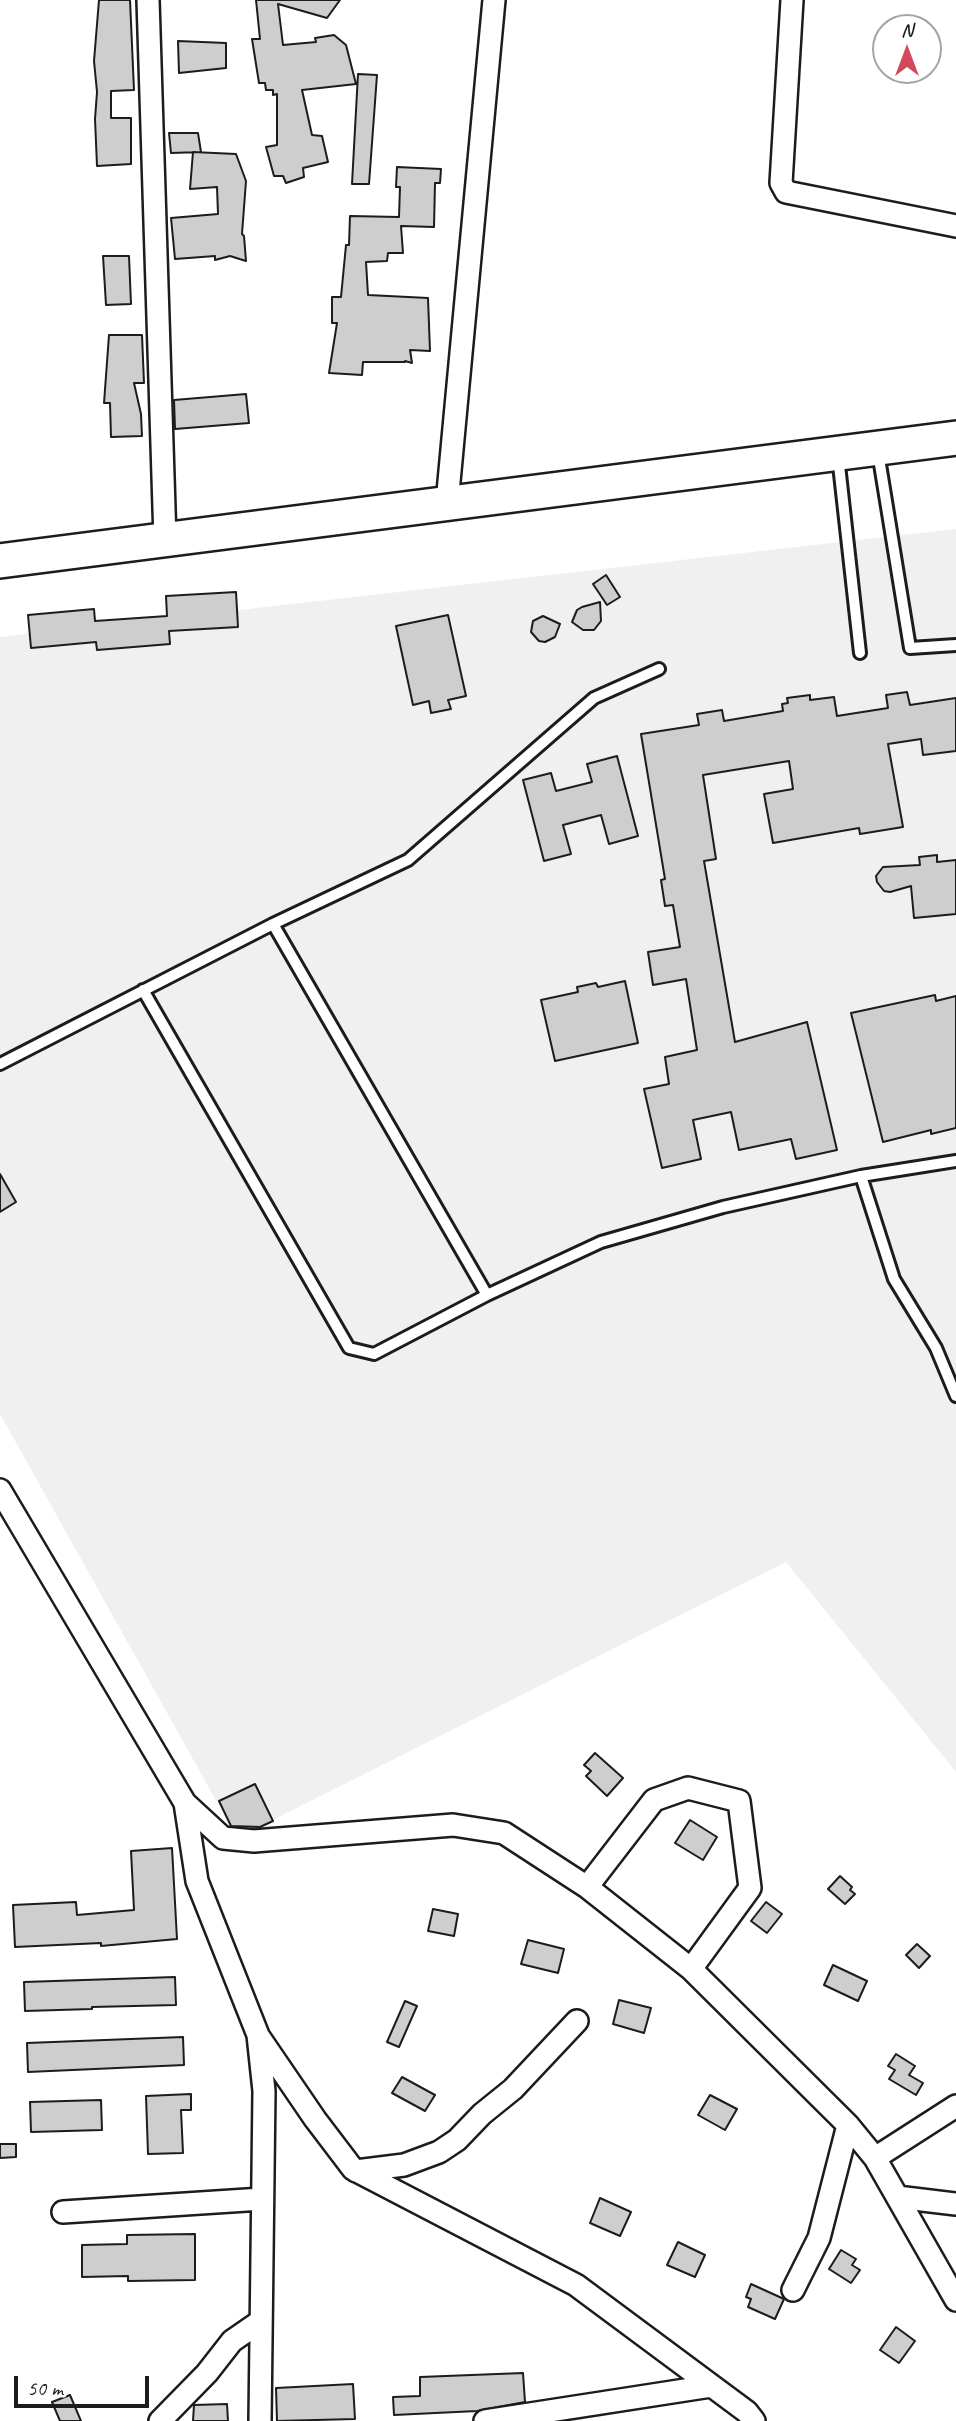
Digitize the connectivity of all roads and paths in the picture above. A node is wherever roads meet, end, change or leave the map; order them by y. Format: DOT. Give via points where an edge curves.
graph roads {
  1 [pos="148,0"];
  2 [pos="494,0"];
  3 [pos="792,0"];
  4 [pos="956,226"];
  5 [pos="956,438"];
  6 [pos="878,448"];
  7 [pos="838,453"];
  8 [pos="447,503"];
  9 [pos="165,540"];
  10 [pos="0,561"];
  11 [pos="956,645"];
  12 [pos="860,653"];
  13 [pos="659,669"];
  14 [pos="274,924"];
  15 [pos="143,990"];
  16 [pos="0,1064"];
  17 [pos="956,1161"];
  18 [pos="861,1176"];
  19 [pos="486,1295"];
  20 [pos="956,1396"];
  21 [pos="0,1490"];
  22 [pos="185,1803"];
  23 [pos="587,1886"];
  24 [pos="691,1969"];
  25 [pos="578,2021"];
  26 [pos="258,2035"];
  27 [pos="956,2106"];
  28 [pos="848,2125"];
  29 [pos="875,2158"];
  30 [pos="356,2171"];
  31 [pos="897,2197"];
  32 [pos="262,2199"];
  33 [pos="956,2204"];
  34 [pos="63,2212"];
  35 [pos="793,2290"];
  36 [pos="956,2300"];
  37 [pos="261,2321"];
  38 [pos="711,2386"];
  39 [pos="749,2418"];
  40 [pos="160,2421"];
  41 [pos="260,2421"];
  42 [pos="485,2421"];
  1 -- 9 [label="street"];
  2 -- 8 [label="street"];
  3 -- 4 [label="street" via="780,183 786,192"];
  5 -- 6 [label="main road"];
  6 -- 7 [label="main road"];
  6 -- 11 [label="lane" via="910,649"];
  7 -- 8 [label="main road"];
  7 -- 12 [label="lane"];
  8 -- 9 [label="main road"];
  9 -- 10 [label="main road"];
  13 -- 14 [label="lane" via="594,698 408,860"];
  14 -- 15 [label="lane"];
  14 -- 19 [label="lane"];
  15 -- 16 [label="lane"];
  15 -- 19 [label="lane" via="349,1348 374,1354"];
  17 -- 18 [label="lane"];
  18 -- 19 [label="lane" via="723,1207 601,1242"];
  18 -- 20 [label="lane" via="894,1279 936,1348"];
  21 -- 22 [label="street"];
  22 -- 23 [label="street" via="223,1838 254,1841 453,1825 504,1833"];
  22 -- 26 [label="street" via="197,1881"];
  23 -- 24 [label="street"];
  23 -- 24 [label="street" via="654,1800 688,1788 739,1801 750,1888"];
  24 -- 28 [label="street"];
  25 -- 30 [label="street" via="513,2090 457,2140 404,2165"];
  26 -- 30 [label="street"];
  26 -- 32 [label="street" via="264,2091"];
  27 -- 29 [label="street"];
  28 -- 29 [label="street"];
  28 -- 35 [label="street" via="819,2238"];
  29 -- 31 [label="street"];
  30 -- 38 [label="street" via="576,2286"];
  31 -- 33 [label="street"];
  31 -- 36 [label="street"];
  32 -- 34 [label="street"];
  32 -- 37 [label="street"];
  37 -- 40 [label="street" via="232,2341"];
  37 -- 41 [label="street"];
  38 -- 39 [label="street"];
  38 -- 42 [label="street"];
}
